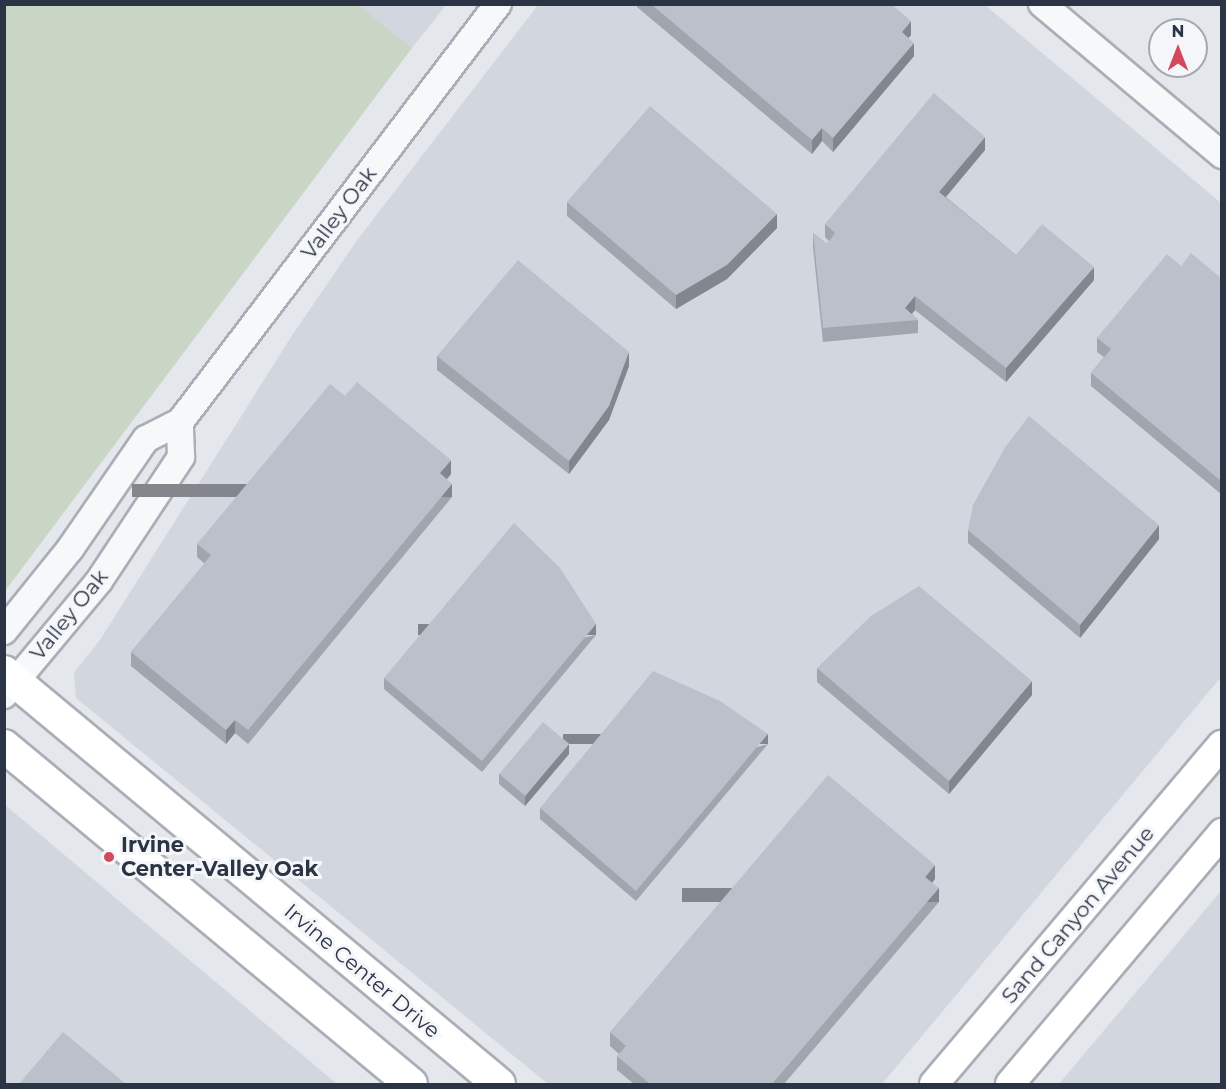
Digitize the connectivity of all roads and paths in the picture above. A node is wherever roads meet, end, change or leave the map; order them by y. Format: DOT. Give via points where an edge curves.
graph roads {
  1 [pos="498,4"];
  2 [pos="1042,4"];
  3 [pos="1221,155"];
  4 [pos="180,422"];
  5 [pos="4,631"];
  6 [pos="8,683"];
  7 [pos="1221,745"];
  8 [pos="4,746"];
  9 [pos="1221,834"];
  10 [pos="411,1084"];
  11 [pos="499,1084"];
  12 [pos="934,1084"];
  13 [pos="1010,1084"];
  1 -- 4 [label="street, Valley Oak"];
  2 -- 3 [label="street"];
  4 -- 5 [label="street, Valley Oak" via="146,439 70,549"];
  4 -- 6 [label="street, Valley Oak" via="181,456 99,581"];
  6 -- 11 [label="main road, Irvine Center Drive"];
  7 -- 12 [label="main road, Sand Canyon Avenue"];
  8 -- 10 [label="main road"];
  9 -- 13 [label="main road"];
}
